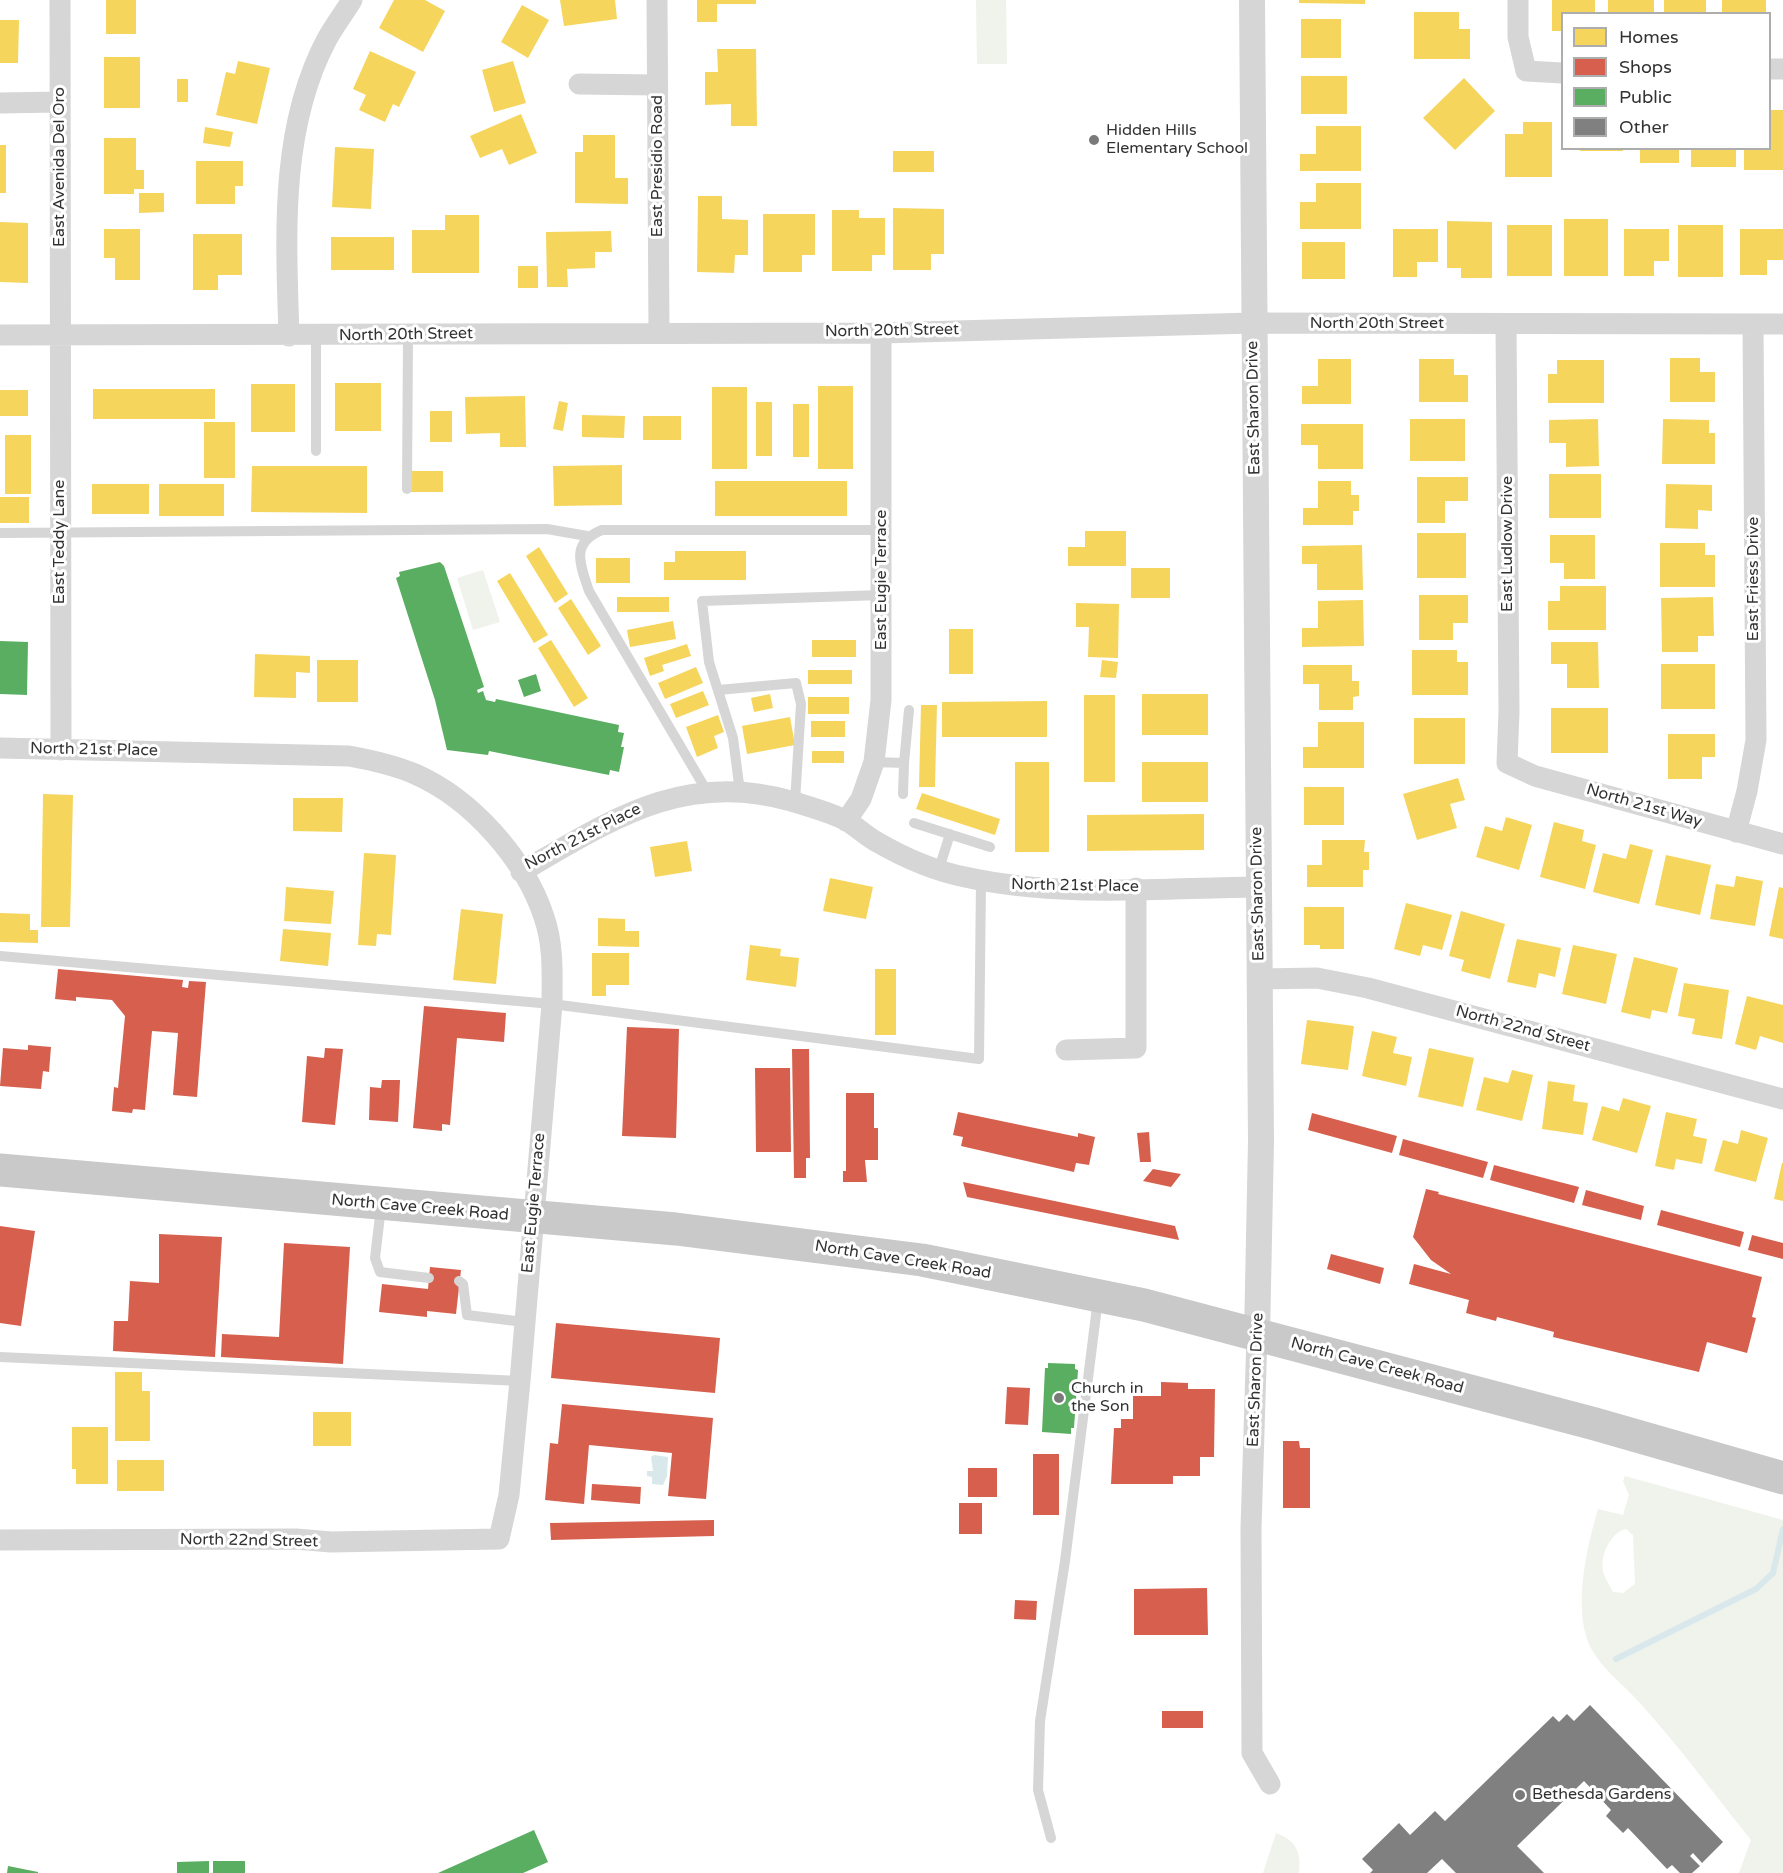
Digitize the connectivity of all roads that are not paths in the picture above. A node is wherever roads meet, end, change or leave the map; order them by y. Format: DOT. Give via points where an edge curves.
graph roads {
  1 [pos="60,0"];
  2 [pos="352,0"];
  3 [pos="657,0"];
  4 [pos="1252,0"];
  5 [pos="1518,0"];
  6 [pos="1561,73"];
  7 [pos="579,84"];
  8 [pos="657,85"];
  9 [pos="60,102"];
  10 [pos="0,103"];
  11 [pos="1253,323"];
  12 [pos="1753,324"];
  13 [pos="1783,324"];
  14 [pos="1506,325"];
  15 [pos="659,332"];
  16 [pos="881,333"];
  17 [pos="408,334"];
  18 [pos="0,335"];
  19 [pos="59,335"];
  20 [pos="289,336"];
  21 [pos="316,336"];
  22 [pos="316,451"];
  23 [pos="407,489"];
  24 [pos="882,530"];
  25 [pos="60,532"];
  26 [pos="0,533"];
  27 [pos="587,536"];
  28 [pos="882,595"];
  29 [pos="718,690"];
  30 [pos="909,710"];
  31 [pos="0,748"];
  32 [pos="61,750"];
  33 [pos="874,762"];
  34 [pos="1507,763"];
  35 [pos="904,764"];
  36 [pos="740,792"];
  37 [pos="708,793"];
  38 [pos="903,794"];
  39 [pos="795,802"];
  40 [pos="846,821"];
  41 [pos="914,823"];
  42 [pos="1736,832"];
  43 [pos="950,834"];
  44 [pos="1783,844"];
  45 [pos="990,847"];
  46 [pos="939,869"];
  47 [pos="521,872"];
  48 [pos="981,880"];
  49 [pos="1258,887"];
  50 [pos="1136,888"];
  51 [pos="0,956"];
  52 [pos="1259,979"];
  53 [pos="552,1004"];
  54 [pos="1066,1050"];
  55 [pos="1783,1099"];
  56 [pos="0,1170"];
  57 [pos="381,1203"];
  58 [pos="532,1218"];
  59 [pos="429,1278"];
  60 [pos="459,1281"];
  61 [pos="1099,1296"];
  62 [pos="524,1322"];
  63 [pos="1257,1335"];
  64 [pos="0,1357"];
  65 [pos="520,1381"];
  66 [pos="1783,1478"];
  67 [pos="498,1539"];
  68 [pos="0,1540"];
  69 [pos="1270,1784"];
  70 [pos="1051,1838"];
  1 -- 9 [label="street, East Avenida Del Oro"];
  2 -- 20 [label="street" via="327,40 296,130 288,181"];
  3 -- 8 [label="street, East Presidio Road"];
  4 -- 11 [label="street, East Sharon Drive"];
  5 -- 6 [label="street" via="1518,37 1526,71"];
  7 -- 8 [label="street"];
  8 -- 15 [label="street, East Presidio Road"];
  9 -- 10 [label="street"];
  9 -- 19 [label="street, East Avenida Del Oro"];
  11 -- 14 [label="street, North 20th Street"];
  11 -- 16 [label="street, North 20th Street"];
  11 -- 49 [label="street, East Sharon Drive"];
  12 -- 13 [label="street, North 20th Street"];
  12 -- 14 [label="street, North 20th Street"];
  12 -- 42 [label="street, East Friess Drive" via="1756,740"];
  14 -- 34 [label="street, East Ludlow Drive"];
  15 -- 16 [label="street, North 20th Street"];
  15 -- 17 [label="street, North 20th Street"];
  16 -- 24 [label="street, East Eugie Terrace"];
  17 -- 21 [label="street, North 20th Street"];
  17 -- 23 [label="lane"];
  18 -- 19 [label="street, North 20th Street"];
  19 -- 20 [label="street, North 20th Street"];
  19 -- 25 [label="street, East Teddy Lane"];
  20 -- 21 [label="street, North 20th Street"];
  21 -- 22 [label="lane"];
  24 -- 27 [label="lane" via="603,530"];
  24 -- 28 [label="street, East Eugie Terrace"];
  25 -- 26 [label="lane"];
  25 -- 27 [label="lane" via="547,529"];
  25 -- 32 [label="street, East Teddy Lane"];
  27 -- 37 [label="lane" via="580,546 581,568 589,591"];
  28 -- 29 [label="lane" via="702,601 709,662"];
  28 -- 33 [label="street, East Eugie Terrace" via="881,700"];
  29 -- 36 [label="lane" via="733,738"];
  29 -- 39 [label="lane" via="796,683 801,704"];
  30 -- 35 [label="lane"];
  31 -- 32 [label="street, North 21st Place"];
  32 -- 47 [label="street, North 21st Place" via="349,756 384,763 416,774 492,829"];
  33 -- 35 [label="lane"];
  33 -- 40 [label="street, East Eugie Terrace" via="861,799"];
  34 -- 42 [label="street, North 21st Way" via="1535,776"];
  35 -- 38 [label="lane"];
  36 -- 37 [label="street, North 21st Place"];
  36 -- 39 [label="street, North 21st Place"];
  37 -- 47 [label="street, North 21st Place" via="681,795 641,807"];
  39 -- 40 [label="street, North 21st Place"];
  40 -- 46 [label="street, North 21st Place" via="877,842"];
  41 -- 43 [label="lane"];
  42 -- 44 [label="street, North 21st Way"];
  43 -- 45 [label="lane"];
  43 -- 46 [label="lane"];
  46 -- 48 [label="street, North 21st Place"];
  47 -- 53 [label="street, East Eugie Terrace" via="544,918 552,956"];
  48 -- 50 [label="street, North 21st Place" via="1061,889"];
  48 -- 53 [label="lane" via="979,1059"];
  49 -- 50 [label="street, North 21st Place"];
  49 -- 52 [label="street, East Sharon Drive"];
  50 -- 54 [label="street" via="1136,1048"];
  51 -- 53 [label="lane"];
  52 -- 55 [label="street, North 22nd Street" via="1317,978 1368,988"];
  52 -- 63 [label="street, East Sharon Drive"];
  53 -- 58 [label="street, East Eugie Terrace"];
  56 -- 57 [label="main road, North Cave Creek Road"];
  57 -- 58 [label="main road, North Cave Creek Road"];
  57 -- 59 [label="lane" via="375,1258 380,1272"];
  58 -- 61 [label="main road, North Cave Creek Road" via="676,1229 889,1255"];
  58 -- 62 [label="street, East Eugie Terrace"];
  60 -- 62 [label="lane" via="463,1284 467,1315"];
  61 -- 63 [label="main road, North Cave Creek Road"];
  61 -- 70 [label="lane" via="1040,1721 1038,1790"];
  62 -- 65 [label="street, East Eugie Terrace"];
  63 -- 66 [label="main road, North Cave Creek Road" via="1596,1424"];
  63 -- 69 [label="street, East Sharon Drive" via="1251,1528 1252,1752"];
  64 -- 65 [label="lane"];
  65 -- 67 [label="street, East Eugie Terrace" via="509,1495"];
  67 -- 68 [label="street, North 22nd Street"];
}
